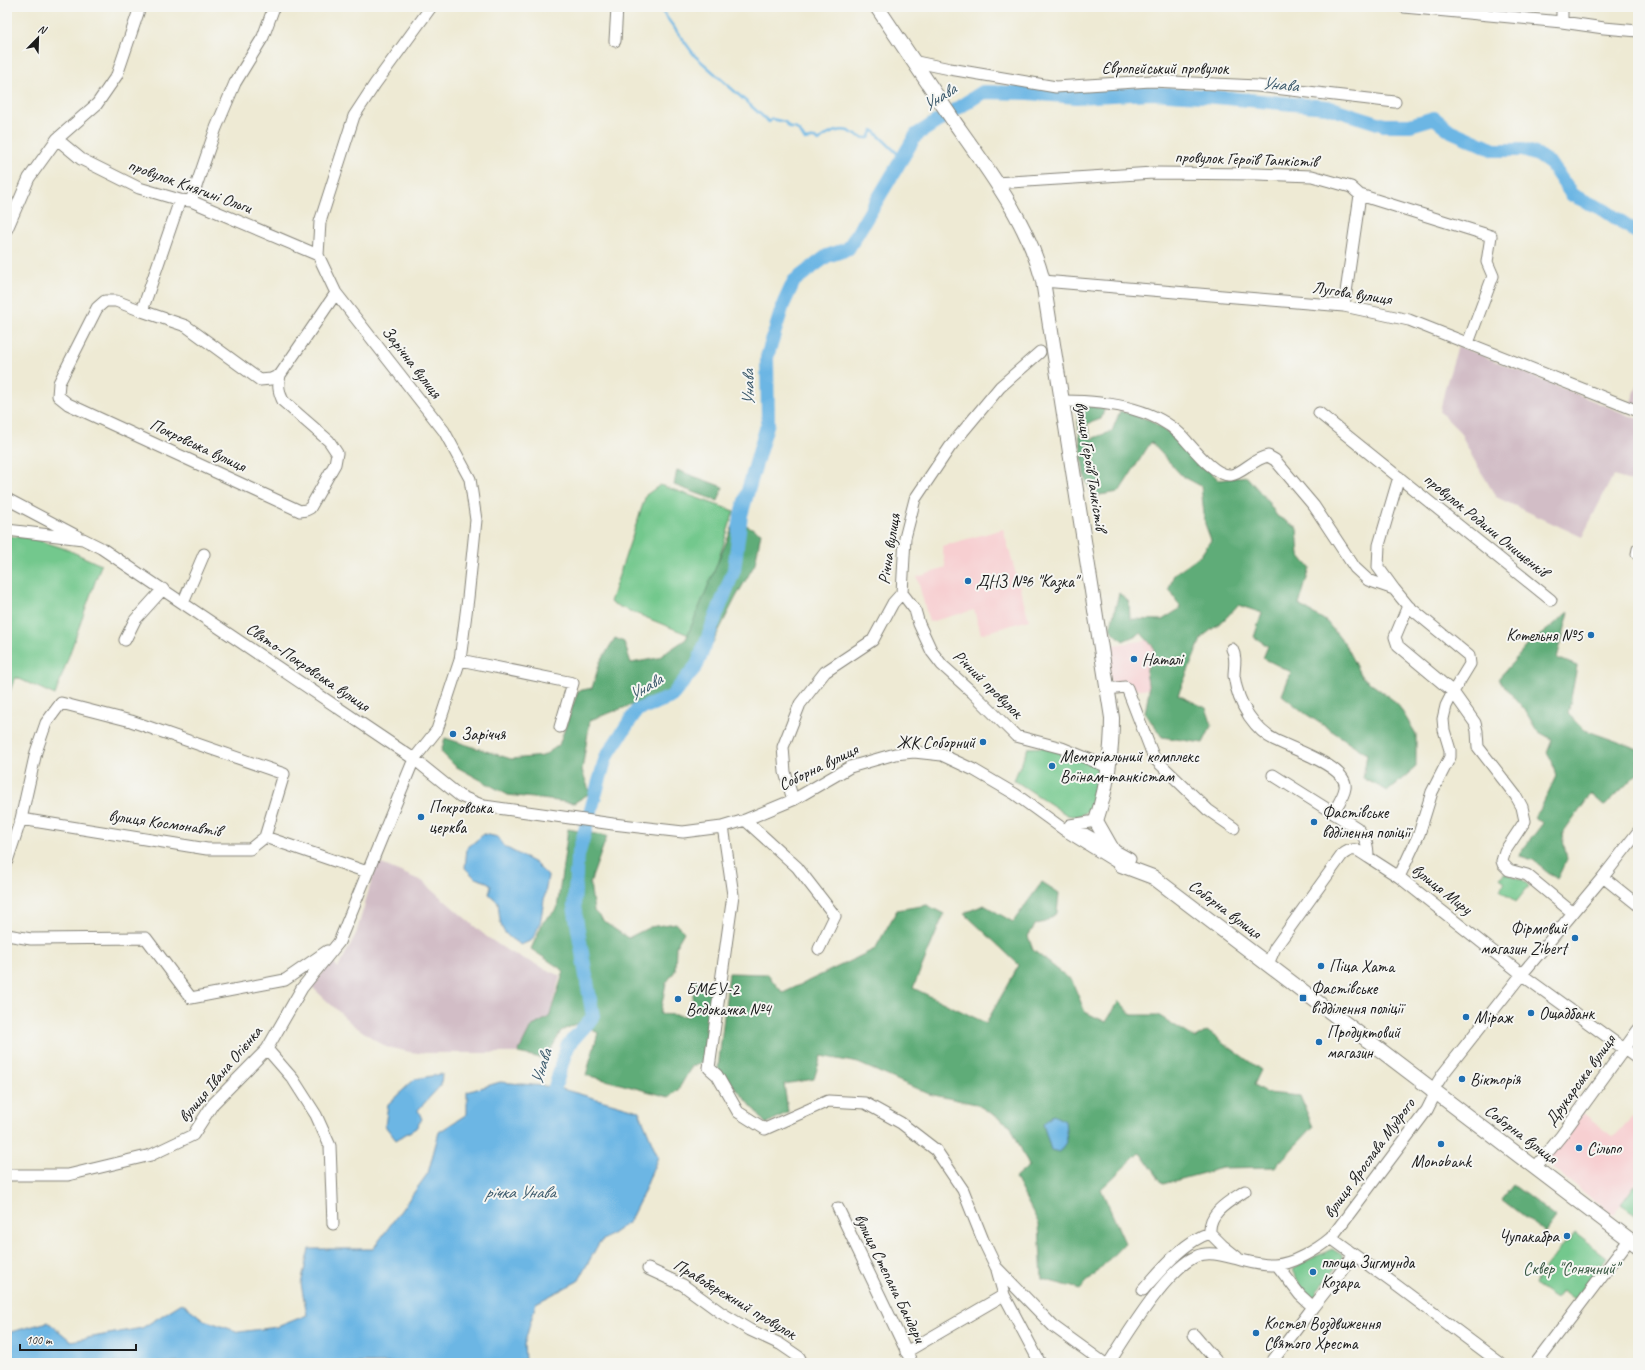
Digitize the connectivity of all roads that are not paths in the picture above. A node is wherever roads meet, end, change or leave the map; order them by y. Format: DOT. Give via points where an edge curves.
graph roads {
  1 [pos="140,7"];
  2 [pos="274,7"];
  3 [pos="431,7"];
  4 [pos="617,7"];
  5 [pos="877,7"];
  6 [pos="1404,7"];
  7 [pos="1562,7"];
  8 [pos="1562,22"];
  9 [pos="1638,31"];
  10 [pos="615,41"];
  11 [pos="916,66"];
  12 [pos="1395,102"];
  13 [pos="57,139"];
  14 [pos="996,183"];
  15 [pos="1360,195"];
  16 [pos="180,200"];
  17 [pos="191,201"];
  18 [pos="7,229"];
  19 [pos="318,255"];
  20 [pos="1043,281"];
  21 [pos="336,293"];
  22 [pos="1344,306"];
  23 [pos="142,312"];
  24 [pos="1468,343"];
  25 [pos="1040,352"];
  26 [pos="280,375"];
  27 [pos="1063,401"];
  28 [pos="1638,411"];
  29 [pos="1319,413"];
  30 [pos="1399,477"];
  31 [pos="7,499"];
  32 [pos="7,530"];
  33 [pos="83,539"];
  34 [pos="204,554"];
  35 [pos="163,589"];
  36 [pos="1394,589"];
  37 [pos="902,593"];
  38 [pos="1551,600"];
  39 [pos="183,603"];
  40 [pos="1408,606"];
  41 [pos="125,640"];
  42 [pos="1232,649"];
  43 [pos="460,660"];
  44 [pos="1108,689"];
  45 [pos="1453,692"];
  46 [pos="560,727"];
  47 [pos="414,759"];
  48 [pos="1108,767"];
  49 [pos="1273,775"];
  50 [pos="793,800"];
  51 [pos="1333,813"];
  52 [pos="1098,814"];
  53 [pos="1048,818"];
  54 [pos="21,819"];
  55 [pos="745,820"];
  56 [pos="1070,825"];
  57 [pos="722,827"];
  58 [pos="1234,828"];
  59 [pos="1638,832"];
  60 [pos="265,837"];
  61 [pos="1111,846"];
  62 [pos="1368,857"];
  63 [pos="7,861"];
  64 [pos="1125,862"];
  65 [pos="367,872"];
  66 [pos="1399,877"];
  67 [pos="1603,877"];
  68 [pos="1638,905"];
  69 [pos="1573,913"];
  70 [pos="7,935"];
  71 [pos="339,942"];
  72 [pos="820,949"];
  73 [pos="1268,964"];
  74 [pos="1522,974"];
  75 [pos="1638,1030"];
  76 [pos="267,1049"];
  77 [pos="1624,1049"];
  78 [pos="1638,1059"];
  79 [pos="1433,1090"];
  80 [pos="1535,1168"];
  81 [pos="7,1175"];
  82 [pos="1245,1191"];
  83 [pos="838,1208"];
  84 [pos="333,1224"];
  85 [pos="1210,1233"];
  86 [pos="1331,1238"];
  87 [pos="1634,1243"];
  88 [pos="1354,1255"];
  89 [pos="1240,1260"];
  90 [pos="1277,1265"];
  91 [pos="996,1267"];
  92 [pos="648,1269"];
  93 [pos="1142,1290"];
  94 [pos="1004,1295"];
  95 [pos="1313,1307"];
  96 [pos="1194,1335"];
  97 [pos="906,1352"];
  98 [pos="802,1363"];
  99 [pos="912,1363"];
  100 [pos="1040,1363"];
  101 [pos="1104,1363"];
  102 [pos="1109,1363"];
  103 [pos="1218,1363"];
  104 [pos="1270,1363"];
  105 [pos="1500,1363"];
  106 [pos="1536,1363"];
  1 -- 13 [label="street" via="116,75 97,104"];
  2 -- 17 [label="street" via="263,37 235,83"];
  3 -- 19 [label="street, Зарічна вулиця" via="354,116 320,222"];
  4 -- 10 [label="street"];
  5 -- 11 [label="main road, вулиця Героїв Танкістів"];
  6 -- 8 [label="street"];
  7 -- 8 [label="street"];
  8 -- 9 [label="street"];
  11 -- 12 [label="street, Європейський провулок" via="1056,86 1159,81 1257,86"];
  11 -- 14 [label="main road, вулиця Героїв Танкістів"];
  13 -- 16 [label="street, провулок Княгині Ольги" via="81,159 139,188"];
  13 -- 18 [label="street" via="29,178"];
  14 -- 15 [label="street, провулок Героїв Танкістів" via="1153,173 1257,174 1312,176 1351,187"];
  14 -- 20 [label="main road, вулиця Героїв Танкістів" via="1027,235"];
  15 -- 22 [label="street"];
  15 -- 24 [label="street, провулок Героїв Танкістів" via="1491,236 1487,262 1493,276"];
  16 -- 17 [label="street, провулок Княгині Ольги"];
  16 -- 23 [label="street"];
  17 -- 19 [label="street, провулок Княгині Ольги"];
  19 -- 21 [label="street, Зарічна вулиця"];
  20 -- 22 [label="street, Лугова вулиця"];
  20 -- 27 [label="main road, вулиця Героїв Танкістів"];
  21 -- 26 [label="street"];
  21 -- 43 [label="street, Зарічна вулиця" via="444,430 470,479 476,520"];
  22 -- 24 [label="street, Лугова вулиця" via="1409,320"];
  23 -- 26 [label="street, Покровська вулиця" via="186,326 260,380"];
  23 -- 26 [label="street, Покровська вулиця" via="116,301 105,301 96,308 59,383 58,396 75,408 300,511 306,510 310,508 335,464 337,453 328,441 283,401 278,385"];
  24 -- 28 [label="street, Лугова вулиця"];
  25 -- 37 [label="street, Річна вулиця" via="1000,387 950,447 915,499 905,538"];
  27 -- 36 [label="street" via="1105,403 1158,419 1225,475 1235,474 1256,460 1268,456 1275,460 1314,506 1355,568 1368,580"];
  27 -- 44 [label="main road, вулиця Героїв Танкістів"];
  29 -- 30 [label="street, провулок Родини Онищенків"];
  30 -- 36 [label="street, провулок Родини Онищенків" via="1379,545 1378,567"];
  30 -- 38 [label="street, провулок Родини Онищенків"];
  31 -- 33 [label="street, Свято-Покровська вулиця"];
  32 -- 33 [label="street, Свято-Покровська вулиця"];
  33 -- 35 [label="street, Свято-Покровська вулиця" via="106,550"];
  34 -- 39 [label="street"];
  35 -- 39 [label="street, Свято-Покровська вулиця"];
  35 -- 41 [label="street" via="135,620"];
  36 -- 40 [label="street, провулок Родини Онищенків"];
  37 -- 48 [label="street, Річний провулок" via="915,610 932,652 1016,736 1062,748"];
  37 -- 50 [label="street, Річна вулиця" via="893,603 873,640 825,672 800,704 783,747 785,772"];
  39 -- 47 [label="street, Свято-Покровська вулиця"];
  40 -- 45 [label="street" via="1395,637 1398,646"];
  40 -- 45 [label="street, провулок Родини Онищенків" via="1469,656 1470,664"];
  42 -- 51 [label="street" via="1235,655 1235,686 1241,702 1259,729 1274,740 1324,762 1345,783 1345,789"];
  43 -- 46 [label="street" via="573,683"];
  43 -- 47 [label="street, Зарічна вулиця" via="437,730"];
  44 -- 48 [label="main road, вулиця Героїв Танкістів" via="1112,718 1112,748"];
  44 -- 58 [label="street" via="1127,688 1154,758 1208,810"];
  45 -- 66 [label="street, провулок Родини Онищенків" via="1443,719 1450,757 1432,792 1419,834"];
  45 -- 69 [label="street" via="1475,723 1478,747 1516,796 1524,815 1525,820 1505,851 1503,864 1509,870 1527,876"];
  47 -- 57 [label="street, Соборна вулиця" via="460,796 484,806 683,832"];
  47 -- 65 [label="street, вулиця Івана Огієнка"];
  48 -- 52 [label="main road, вулиця Героїв Танкістів"];
  49 -- 51 [label="street"];
  50 -- 53 [label="street, Соборна вулиця" via="850,767 895,754 914,752 942,755 974,770 1015,794"];
  50 -- 55 [label="street, Соборна вулиця"];
  51 -- 62 [label="street" via="1362,834 1368,846"];
  52 -- 56 [label="street"];
  52 -- 61 [label="main road, вулиця Героїв Танкістів"];
  53 -- 56 [label="street"];
  53 -- 61 [label="street" via="1102,850"];
  53 -- 64 [label="street, Соборна вулиця"];
  54 -- 60 [label="street, вулиця Космонавтів" via="207,849 250,849"];
  54 -- 60 [label="street" via="36,752 46,723 61,703 130,721 284,774"];
  54 -- 63 [label="street"];
  55 -- 57 [label="street, Соборна вулиця"];
  55 -- 72 [label="street" via="797,867 835,916"];
  56 -- 61 [label="street"];
  57 -- 91 [label="street" via="733,895 709,1068 717,1075 738,1112 765,1129 828,1101 865,1102 901,1123 936,1150 963,1190"];
  59 -- 67 [label="street, вулиця Ярослава Мудрого"];
  60 -- 65 [label="street"];
  61 -- 64 [label="main road, вулиця Героїв Танкістів"];
  62 -- 66 [label="street, вулиця Миру"];
  62 -- 73 [label="street, вулиця Миру" via="1356,850 1348,850 1342,855 1275,948"];
  64 -- 73 [label="main road, Соборна вулиця" via="1153,877"];
  65 -- 71 [label="street, вулиця Івана Огієнка"];
  66 -- 74 [label="street, вулиця Миру"];
  67 -- 68 [label="street"];
  67 -- 69 [label="street, вулиця Ярослава Мудрого"];
  69 -- 74 [label="street, вулиця Ярослава Мудрого"];
  70 -- 71 [label="street" via="31,939 146,938 191,998 285,980"];
  71 -- 76 [label="street, вулиця Івана Огієнка" via="302,988"];
  73 -- 79 [label="main road, Соборна вулиця"];
  74 -- 77 [label="street, вулиця Миру"];
  74 -- 79 [label="street, вулиця Ярослава Мудрого"];
  75 -- 77 [label="street, Друкарська вулиця"];
  76 -- 81 [label="street, вулиця Івана Огієнка" via="213,1104 193,1136 151,1155 68,1175"];
  76 -- 84 [label="street" via="293,1079 316,1115 330,1146"];
  77 -- 78 [label="street, вулиця Миру"];
  77 -- 80 [label="street, Друкарська вулиця"];
  79 -- 80 [label="main road, Соборна вулиця"];
  79 -- 86 [label="street, вулиця Ярослава Мудрого" via="1433,1098 1427,1110"];
  80 -- 87 [label="main road, Соборна вулиця"];
  82 -- 85 [label="street" via="1219,1209 1214,1215"];
  83 -- 97 [label="street, вулиця Степана Бандери"];
  85 -- 89 [label="street, вулиця Ярослава Мудрого"];
  85 -- 93 [label="street" via="1185,1247"];
  86 -- 88 [label="street"];
  86 -- 90 [label="street, вулиця Ярослава Мудрого" via="1310,1253"];
  87 -- 106 [label="street"];
  88 -- 95 [label="street"];
  88 -- 105 [label="street"];
  89 -- 90 [label="street, вулиця Ярослава Мудрого"];
  89 -- 102 [label="street, вулиця Ярослава Мудрого" via="1209,1254 1199,1255 1183,1264 1160,1290"];
  90 -- 95 [label="street" via="1300,1295"];
  91 -- 94 [label="street"];
  91 -- 101 [label="street" via="1053,1326"];
  92 -- 98 [label="street, Правобережний провулок" via="683,1284 720,1312 780,1344 799,1357"];
  94 -- 97 [label="street"];
  94 -- 100 [label="street"];
  95 -- 104 [label="street"];
  96 -- 103 [label="street"];
  97 -- 99 [label="street, вулиця Степана Бандери"];
}
